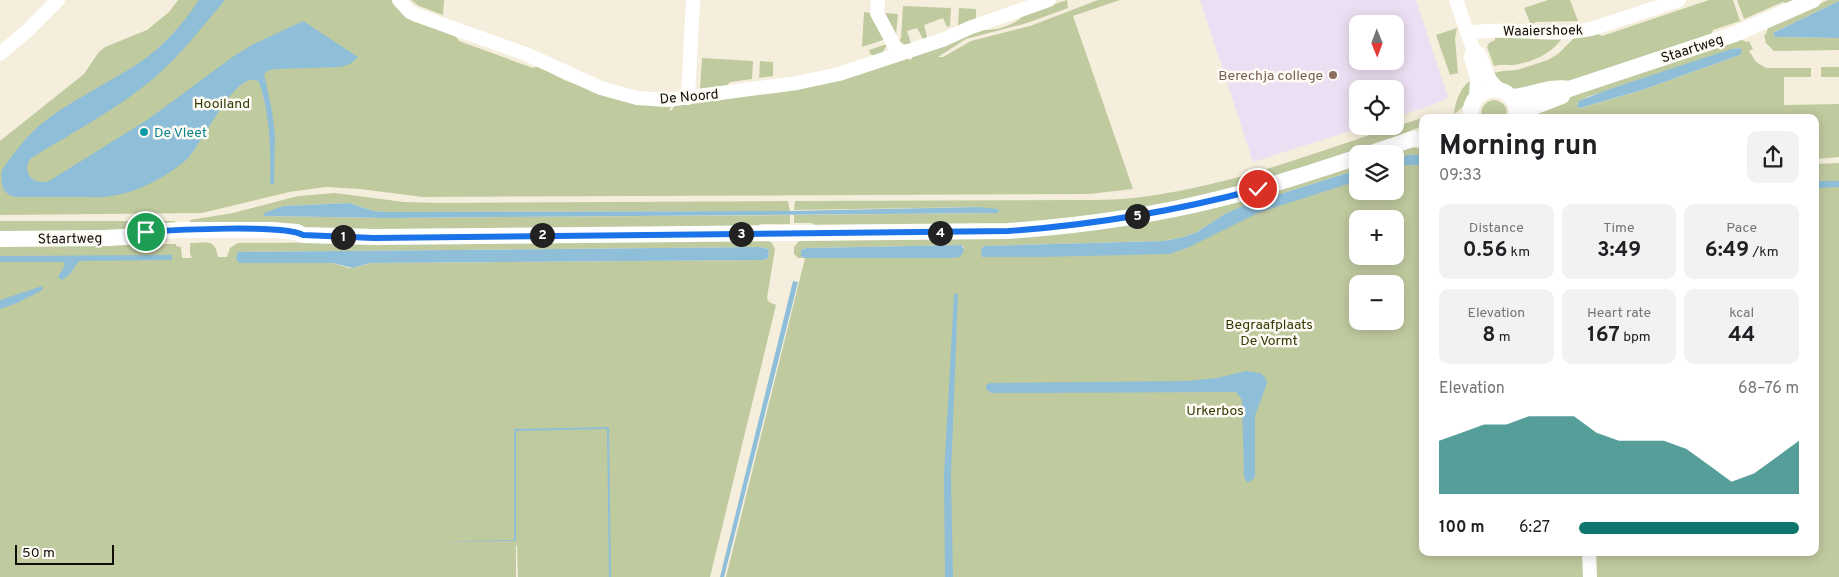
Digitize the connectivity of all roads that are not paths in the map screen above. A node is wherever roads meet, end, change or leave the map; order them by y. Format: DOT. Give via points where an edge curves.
graph roads {
  1 [pos="58,0"];
  2 [pos="399,0"];
  3 [pos="693,0"];
  4 [pos="878,0"];
  5 [pos="1456,0"];
  6 [pos="1678,0"];
  7 [pos="1813,0"];
  8 [pos="1043,1"];
  9 [pos="1467,34"];
  10 [pos="1472,53"];
  11 [pos="0,54"];
  12 [pos="899,54"];
  13 [pos="1569,89"];
  14 [pos="1506,93"];
  15 [pos="688,98"];
  16 [pos="1473,108"];
  17 [pos="1518,114"];
  18 [pos="1522,114"];
  19 [pos="1419,137"];
  20 [pos="1395,145"];
  21 [pos="1349,160"];
  22 [pos="0,239"];
  23 [pos="1589,556"];
  24 [pos="1590,577"];
  1 -- 11 [label="street"];
  2 -- 15 [label="street, De Noord" via="410,12 428,20 526,54 579,79 622,94 653,100"];
  3 -- 15 [label="street"];
  4 -- 12 [label="street" via="877,13"];
  5 -- 9 [label="street"];
  6 -- 9 [label="street, Waaiershoek" via="1579,32 1495,30"];
  7 -- 13 [label="main road, Staartweg" via="1728,36"];
  8 -- 12 [label="street, De Noord"];
  9 -- 10 [label="street"];
  10 -- 14 [label="street" via="1480,54 1490,80"];
  10 -- 16 [label="street" via="1478,88"];
  12 -- 15 [label="street, De Noord" via="804,82"];
  13 -- 14 [label="main road, Staartweg" via="1561,87 1525,96"];
  13 -- 18 [label="main road, Staartweg" via="1564,95"];
  14 -- 16 [label="main road, Staartweg" via="1487,90"];
  14 -- 17 [label="main road" via="1517,107"];
  19 -- 20 [label="main road"];
  21 -- 22 [label="main road, Staartweg" via="1202,203 1124,218 1016,230 374,238 303,235 271,240 163,240 140,236"];
  23 -- 24 [label="street"];
}
